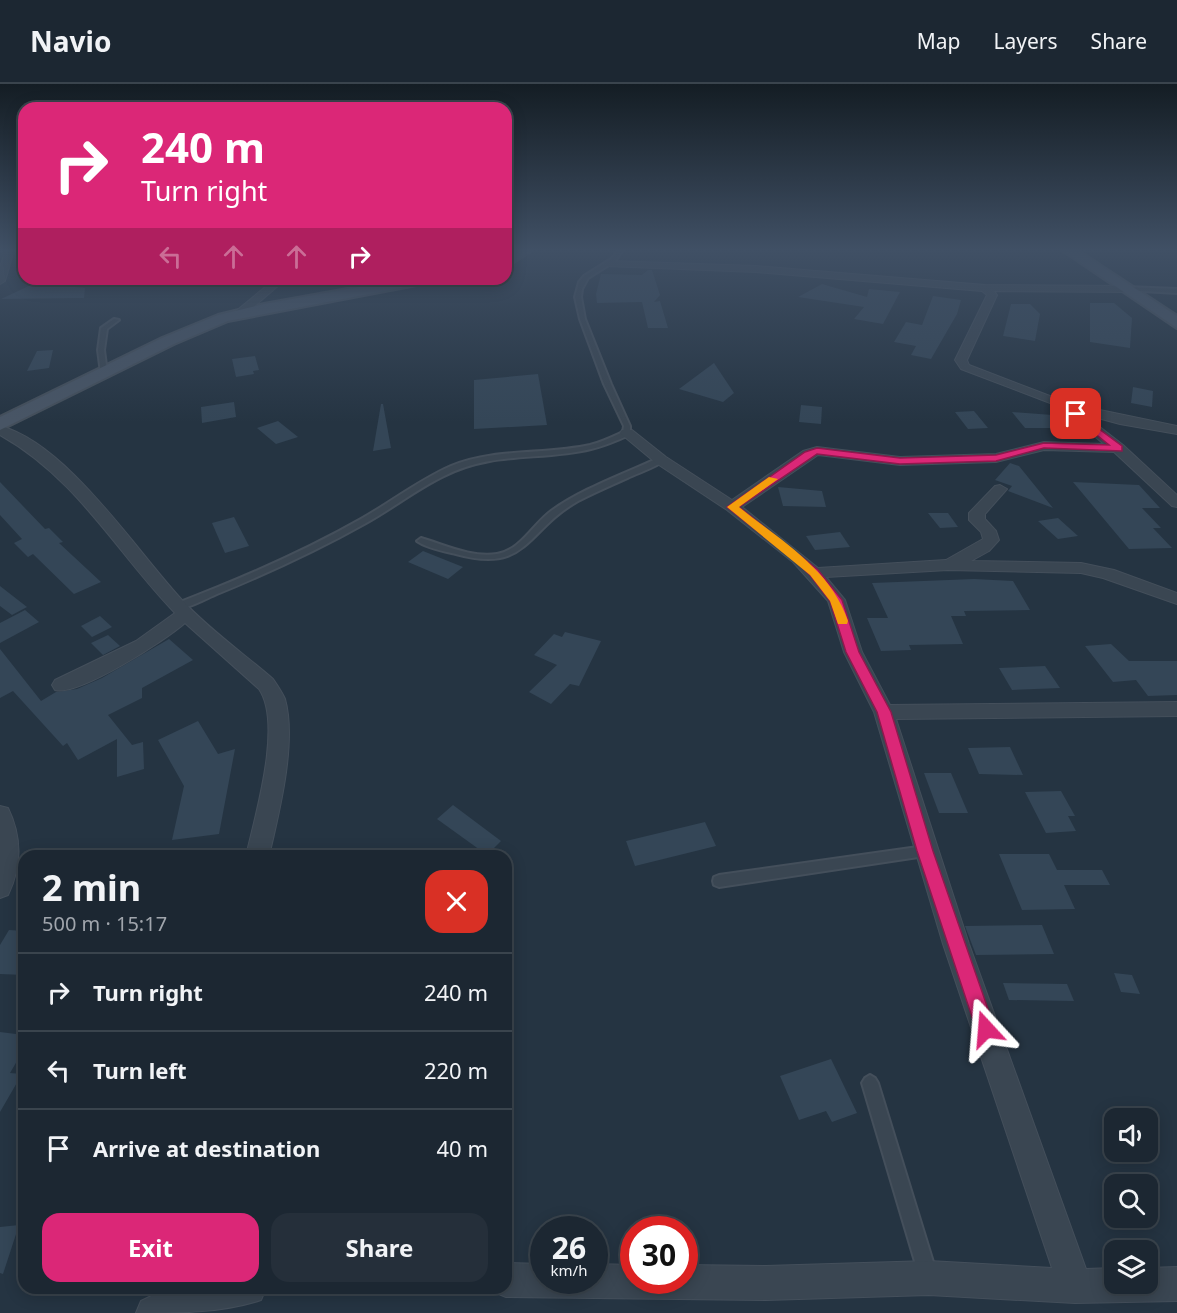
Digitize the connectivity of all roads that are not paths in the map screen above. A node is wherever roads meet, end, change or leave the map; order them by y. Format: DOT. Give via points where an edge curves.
graph roads {
  1 [pos="247,307"];
  2 [pos="275,307"];
  3 [pos="580,307"];
  4 [pos="987,307"];
  5 [pos="1154,307"];
  6 [pos="239,314"];
  7 [pos="116,320"];
  8 [pos="1177,323"];
  9 [pos="104,373"];
  10 [pos="1062,403"];
  11 [pos="0,424"];
  12 [pos="0,430"];
  13 [pos="1177,430"];
  14 [pos="627,433"];
  15 [pos="1118,448"];
  16 [pos="661,460"];
  17 [pos="1000,489"];
  18 [pos="1177,503"];
  19 [pos="732,507"];
  20 [pos="421,541"];
  21 [pos="948,565"];
  22 [pos="814,573"];
  23 [pos="1177,600"];
  24 [pos="182,610"];
  25 [pos="62,685"];
  26 [pos="1177,709"];
  27 [pos="884,712"];
  28 [pos="0,815"];
  29 [pos="259,850"];
  30 [pos="925,851"];
  31 [pos="720,881"];
  32 [pos="0,887"];
  33 [pos="870,1083"];
  34 [pos="929,1278"];
  35 [pos="512,1280"];
  36 [pos="1177,1284"];
  37 [pos="1075,1286"];
  38 [pos="216,1294"];
  39 [pos="183,1300"];
  40 [pos="153,1313"];
  1 -- 6 [label="street"];
  2 -- 6 [label="street"];
  3 -- 14 [label="lane"];
  4 -- 10 [label="street" via="966,343 961,360 965,367"];
  5 -- 8 [label="street"];
  6 -- 9 [label="street" via="168,341"];
  7 -- 9 [label="lane" via="104,328"];
  9 -- 11 [label="street"];
  10 -- 13 [label="street" via="1120,420"];
  10 -- 15 [label="street"];
  12 -- 24 [label="street" via="37,450 54,465"];
  14 -- 16 [label="street"];
  14 -- 24 [label="lane" via="596,444 468,462 308,551"];
  15 -- 18 [label="street"];
  15 -- 19 [label="street" via="1044,446 996,458 900,461 817,451"];
  16 -- 19 [label="street"];
  16 -- 20 [label="lane" via="565,506 527,540 501,556 457,552"];
  17 -- 21 [label="street" via="977,513 977,520 991,540"];
  19 -- 22 [label="street"];
  21 -- 22 [label="street"];
  21 -- 23 [label="street" via="1081,568"];
  22 -- 27 [label="street" via="836,600 853,652"];
  24 -- 25 [label="street" via="164,633 138,650"];
  24 -- 29 [label="street" via="266,684 275,698 274,763"];
  26 -- 27 [label="street"];
  27 -- 30 [label="street"];
  28 -- 32 [label="street" via="9,846"];
  30 -- 31 [label="lane"];
  30 -- 37 [label="street"];
  33 -- 34 [label="lane"];
  34 -- 35 [label="street" via="766,1283"];
  34 -- 37 [label="street"];
  36 -- 37 [label="street"];
  38 -- 39 [label="street"];
  39 -- 40 [label="street"];
}
